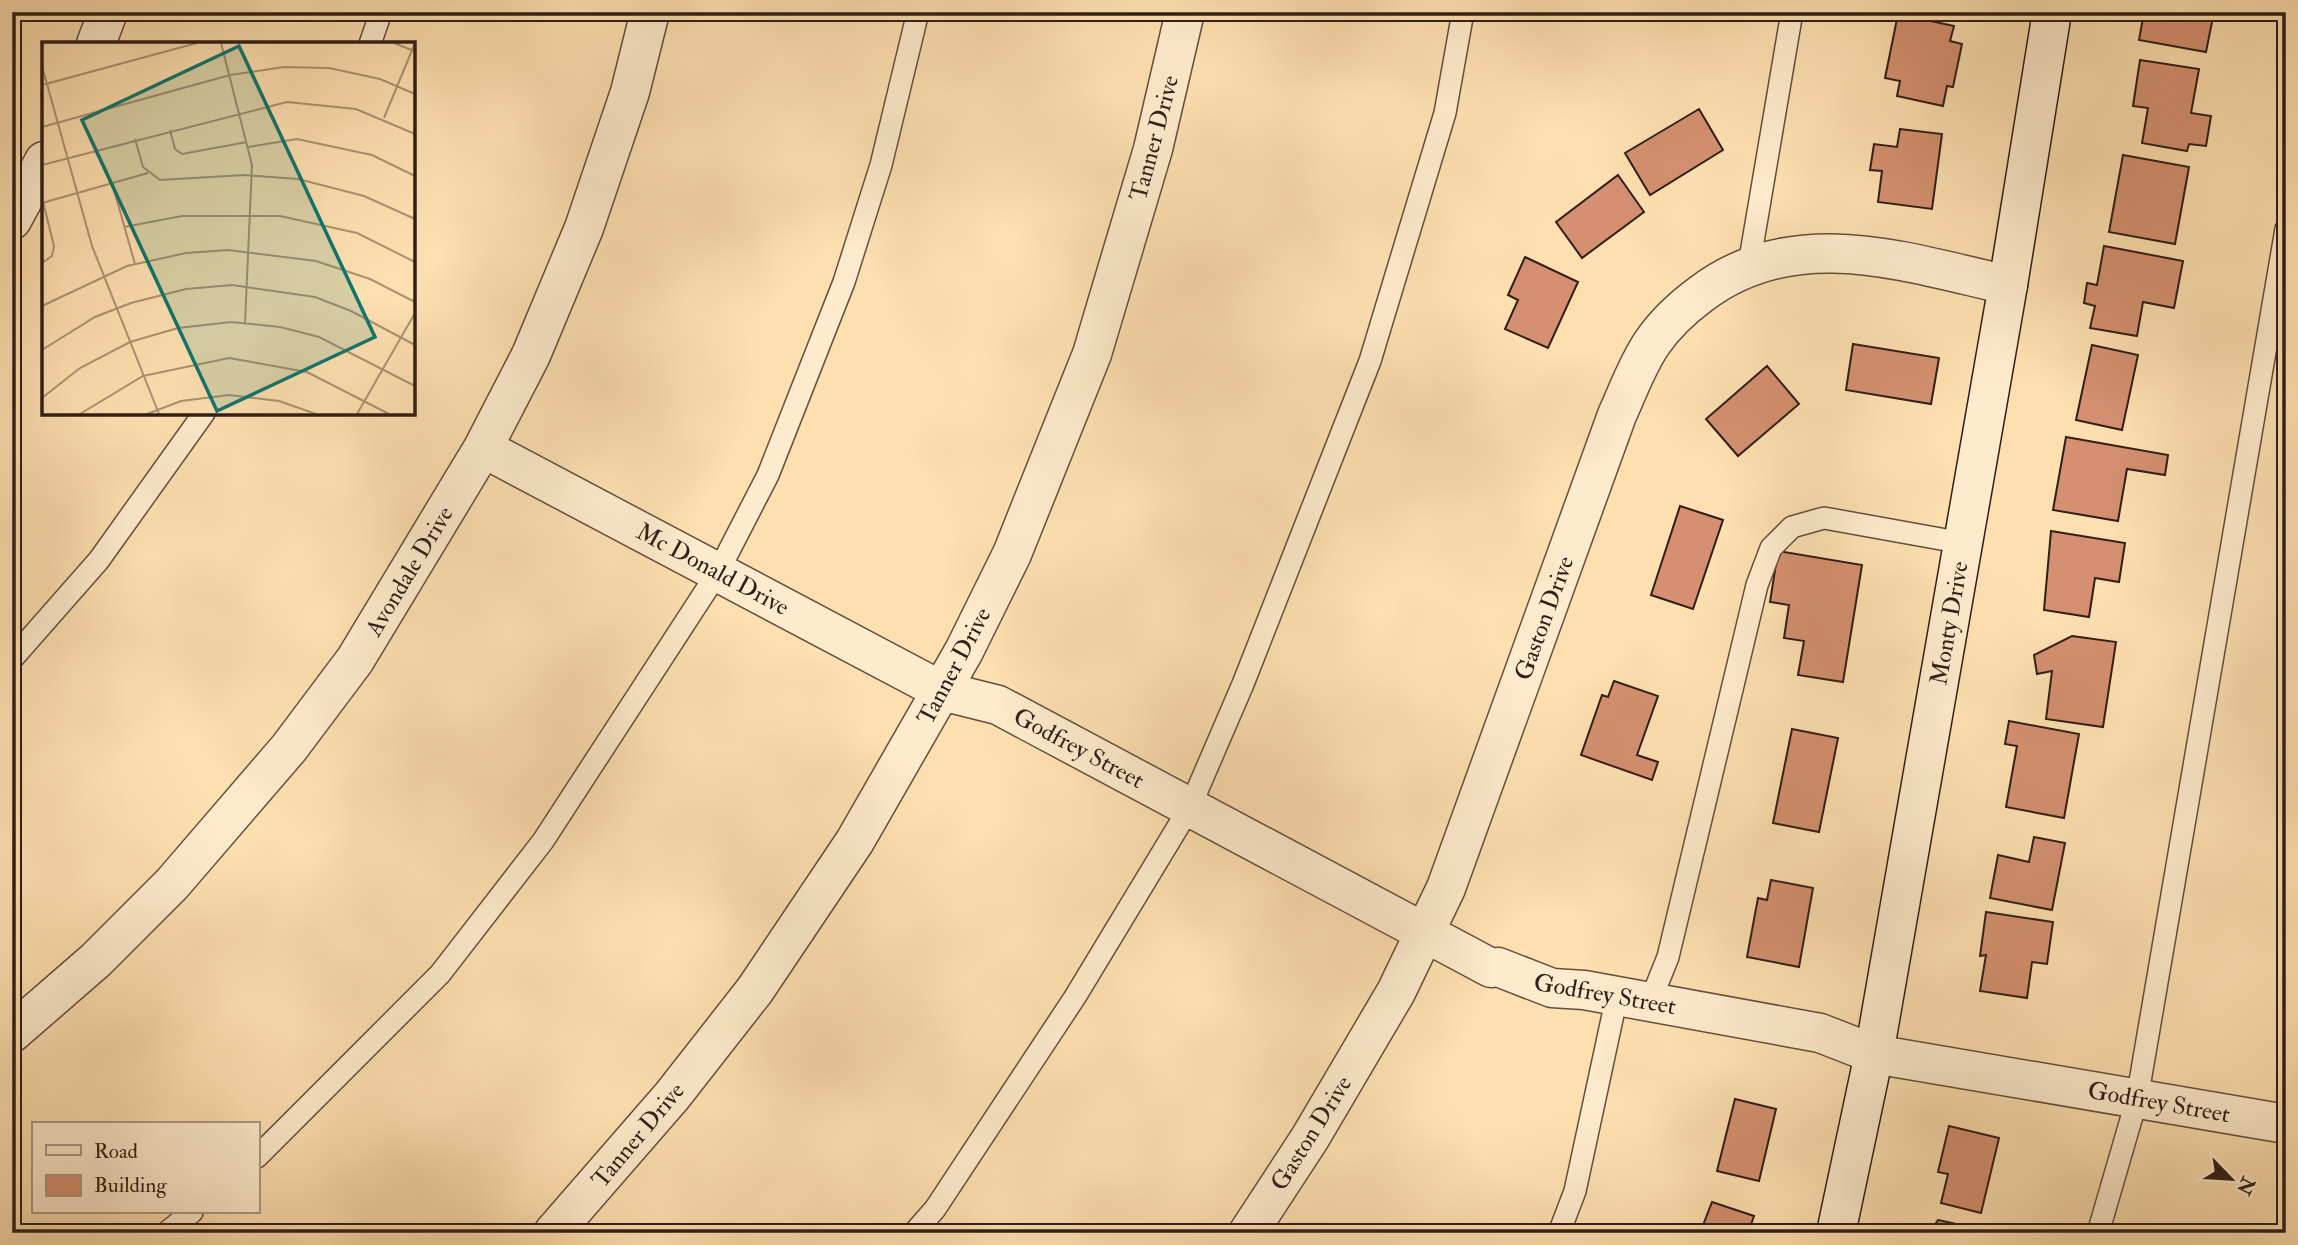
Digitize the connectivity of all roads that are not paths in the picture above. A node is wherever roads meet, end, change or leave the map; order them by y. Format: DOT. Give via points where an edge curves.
graph roads {
  1 [pos="108,12"];
  2 [pos="381,12"];
  3 [pos="650,12"];
  4 [pos="918,12"];
  5 [pos="1185,12"];
  6 [pos="1463,12"];
  7 [pos="1792,12"];
  8 [pos="2052,12"];
  9 [pos="97,42"];
  10 [pos="371,42"];
  11 [pos="42,165"];
  12 [pos="12,220"];
  13 [pos="2286,229"];
  14 [pos="1749,265"];
  15 [pos="2008,285"];
  16 [pos="203,415"];
  17 [pos="483,448"];
  18 [pos="1964,543"];
  19 [pos="718,572"];
  20 [pos="12,659"];
  21 [pos="942,691"];
  22 [pos="1190,807"];
  23 [pos="1425,934"];
  24 [pos="1633,999"];
  25 [pos="12,1033"];
  26 [pos="1874,1054"];
  27 [pos="2137,1099"];
  28 [pos="2286,1124"];
  29 [pos="259,1155"];
  30 [pos="190,1214"];
  31 [pos="166,1233"];
  32 [pos="553,1233"];
  33 [pos="914,1233"];
  34 [pos="1248,1233"];
  35 [pos="1559,1233"];
  36 [pos="1836,1233"];
  37 [pos="2098,1233"];
  1 -- 9 [label="street"];
  2 -- 10 [label="lane"];
  3 -- 17 [label="street, Avondale Drive" via="630,92 584,228 531,355"];
  4 -- 19 [label="lane" via="881,165 844,282 768,475"];
  5 -- 21 [label="street, Tanner Drive" via="1153,149 1081,384 1012,554"];
  6 -- 22 [label="lane" via="1445,113 1370,361"];
  7 -- 14 [label="lane"];
  8 -- 15 [label="street, Monty Drive"];
  11 -- 12 [label="street"];
  13 -- 27 [label="lane"];
  14 -- 15 [label="street, Gaston Drive" via="1805,253 1829,254 1898,261"];
  14 -- 23 [label="street, Gaston Drive" via="1724,277 1668,322 1634,377 1446,888"];
  15 -- 18 [label="street, Monty Drive"];
  16 -- 20 [label="lane" via="99,560"];
  17 -- 19 [label="street, Mc Donald Drive"];
  17 -- 25 [label="street, Avondale Drive" via="355,660 289,748 172,884 96,960"];
  18 -- 24 [label="lane" via="1824,518 1792,527 1771,548 1757,585 1671,946"];
  18 -- 26 [label="street, Monty Drive"];
  19 -- 21 [label="street, Mc Donald Drive"];
  19 -- 29 [label="lane" via="543,841 440,974"];
  21 -- 22 [label="street, Godfrey Street" via="998,705"];
  21 -- 32 [label="street, Tanner Drive" via="855,841 755,990 673,1096"];
  22 -- 23 [label="street, Godfrey Street"];
  22 -- 33 [label="lane" via="1075,997 935,1209"];
  23 -- 24 [label="street, Godfrey Street" via="1485,966 1527,981"];
  23 -- 34 [label="street, Gaston Drive" via="1356,1060"];
  24 -- 26 [label="street, Godfrey Street" via="1820,1032"];
  24 -- 35 [label="lane"];
  26 -- 27 [label="street, Godfrey Street"];
  26 -- 36 [label="street, Monty Drive"];
  27 -- 28 [label="street, Godfrey Street"];
  27 -- 37 [label="lane"];
  30 -- 31 [label="lane"];
}
